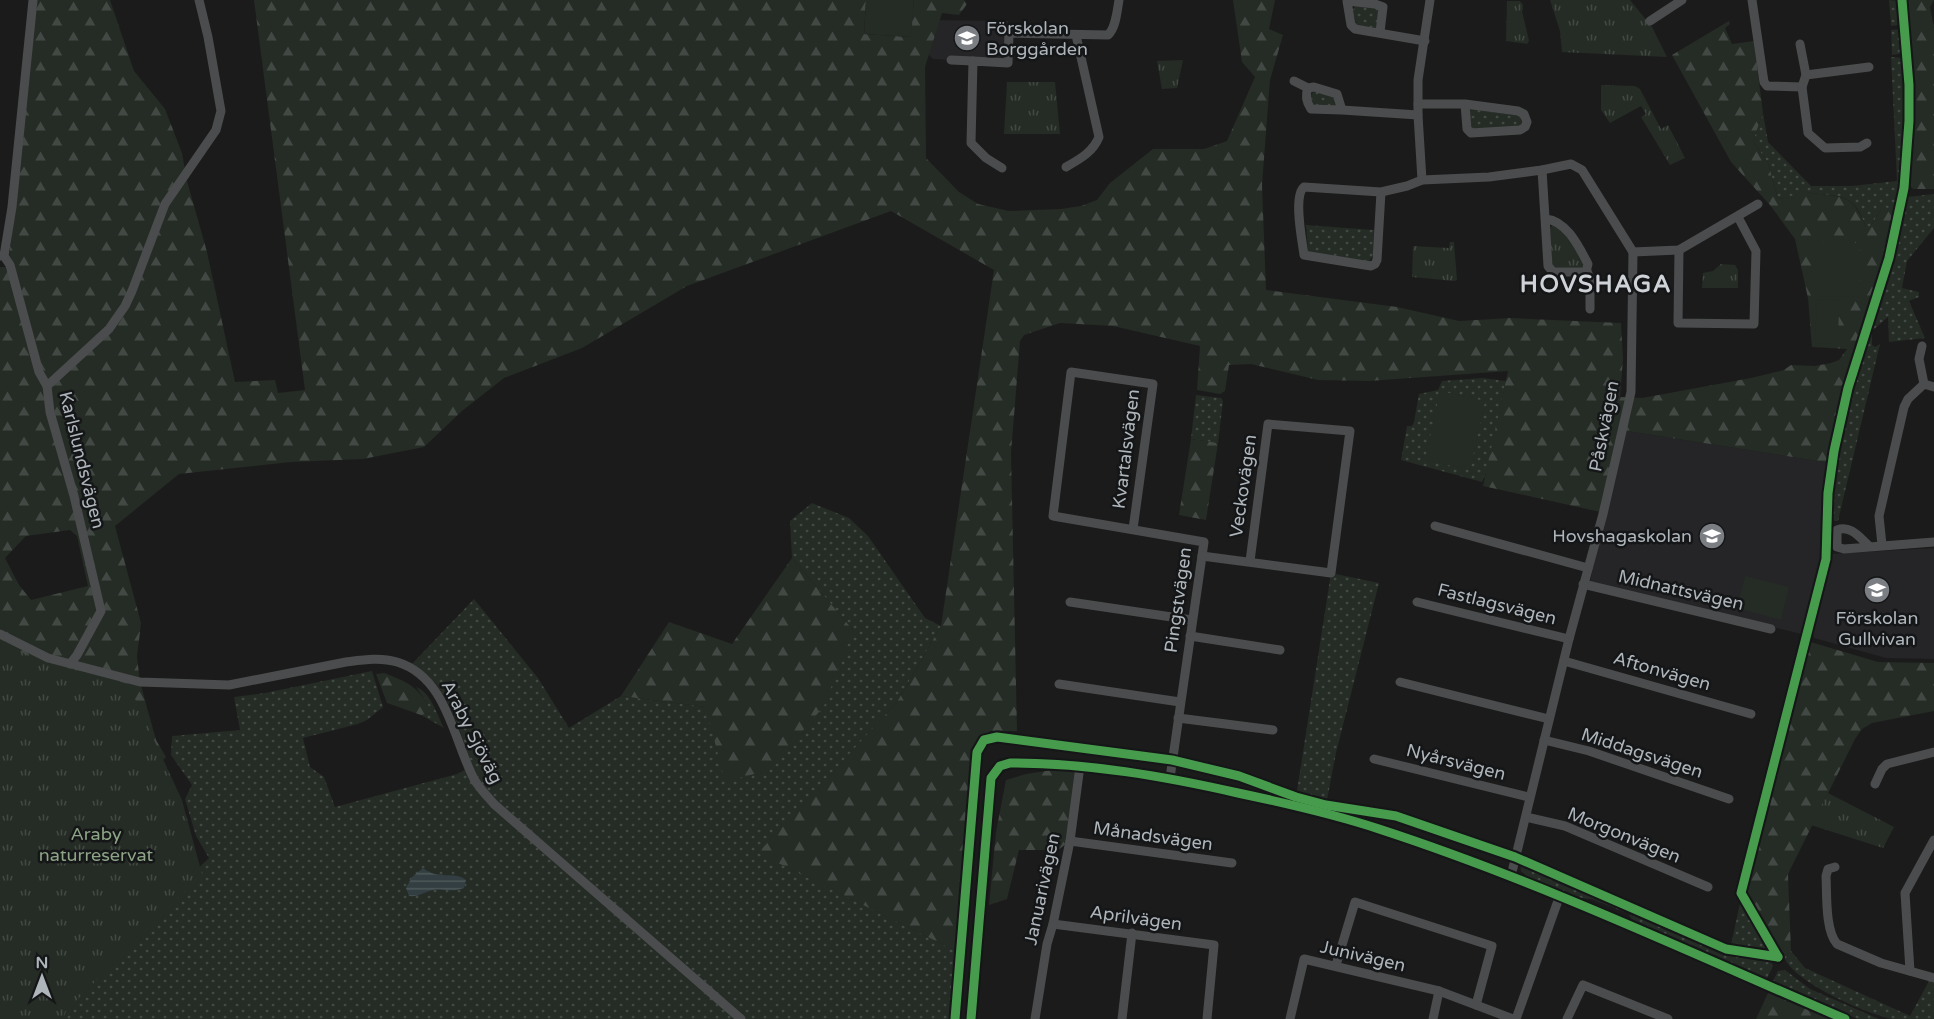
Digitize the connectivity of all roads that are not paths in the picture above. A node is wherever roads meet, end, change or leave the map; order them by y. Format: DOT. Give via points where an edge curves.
graph roads {
  1 [pos="33,0"];
  2 [pos="199,0"];
  3 [pos="1119,0"];
  4 [pos="1340,0"];
  5 [pos="1430,0"];
  6 [pos="1680,0"];
  7 [pos="1752,0"];
  8 [pos="1347,1"];
  9 [pos="1650,21"];
  10 [pos="1380,32"];
  11 [pos="1076,35"];
  12 [pos="1425,41"];
  13 [pos="1800,44"];
  14 [pos="951,60"];
  15 [pos="973,61"];
  16 [pos="1869,67"];
  17 [pos="1806,75"];
  18 [pos="1294,81"];
  19 [pos="1802,87"];
  20 [pos="1308,88"];
  21 [pos="1418,104"];
  22 [pos="1465,104"];
  23 [pos="1342,110"];
  24 [pos="1418,115"];
  25 [pos="1867,143"];
  26 [pos="1066,167"];
  27 [pos="1002,168"];
  28 [pos="1542,170"];
  29 [pos="1422,180"];
  30 [pos="1381,192"];
  31 [pos="1758,204"];
  32 [pos="1738,217"];
  33 [pos="1546,219"];
  34 [pos="1679,250"];
  35 [pos="1633,252"];
  36 [pos="2,256"];
  37 [pos="1587,271"];
  38 [pos="1590,309"];
  39 [pos="1922,346"];
  40 [pos="1924,384"];
  41 [pos="47,386"];
  42 [pos="1934,387"];
  43 [pos="1053,516"];
  44 [pos="1435,526"];
  45 [pos="1133,529"];
  46 [pos="1934,542"];
  47 [pos="1882,545"];
  48 [pos="1869,546"];
  49 [pos="1202,556"];
  50 [pos="1250,561"];
  51 [pos="1588,568"];
  52 [pos="1583,584"];
  53 [pos="1070,602"];
  54 [pos="1417,602"];
  55 [pos="1192,620"];
  56 [pos="1771,629"];
  57 [pos="0,634"];
  58 [pos="1190,636"];
  59 [pos="1569,639"];
  60 [pos="1280,650"];
  61 [pos="1564,661"];
  62 [pos="70,664"];
  63 [pos="1400,682"];
  64 [pos="1059,684"];
  65 [pos="1180,702"];
  66 [pos="1751,714"];
  67 [pos="1178,718"];
  68 [pos="1549,719"];
  69 [pos="1273,730"];
  70 [pos="1544,740"];
  71 [pos="1934,752"];
  72 [pos="1374,759"];
  73 [pos="1080,765"];
  74 [pos="1170,778"];
  75 [pos="1875,784"];
  76 [pos="1529,797"];
  77 [pos="1729,799"];
  78 [pos="1526,817"];
  79 [pos="1934,840"];
  80 [pos="1070,841"];
  81 [pos="1232,863"];
  82 [pos="1835,867"];
  83 [pos="1511,876"];
  84 [pos="1708,887"];
  85 [pos="1560,895"];
  86 [pos="1053,924"];
  87 [pos="1132,933"];
  88 [pos="1336,965"];
  89 [pos="1910,971"];
  90 [pos="1934,978"];
  91 [pos="1439,992"];
  92 [pos="1476,1005"];
  93 [pos="741,1019"];
  94 [pos="971,1019"];
  95 [pos="1035,1019"];
  96 [pos="1122,1019"];
  97 [pos="1207,1019"];
  98 [pos="1290,1019"];
  99 [pos="1433,1019"];
  100 [pos="1515,1019"];
  101 [pos="1567,1019"];
  102 [pos="1668,1019"];
  103 [pos="1845,1019"];
  1 -- 36 [label="street" via="13,195"];
  2 -- 41 [label="street, Karlslundsvägen" via="221,111 216,130 165,204 125,306 109,329"];
  3 -- 11 [label="street" via="1110,34"];
  4 -- 8 [label="street"];
  5 -- 12 [label="street"];
  6 -- 9 [label="street"];
  7 -- 19 [label="street" via="1764,82 1772,87"];
  8 -- 10 [label="street" via="1353,27"];
  8 -- 10 [label="street" via="1383,7"];
  10 -- 12 [label="street"];
  11 -- 15 [label="street" via="1009,33 1008,63"];
  11 -- 26 [label="street" via="1099,136 1096,145"];
  12 -- 21 [label="street"];
  13 -- 17 [label="street"];
  14 -- 15 [label="street"];
  15 -- 27 [label="street" via="971,143"];
  16 -- 17 [label="street"];
  17 -- 19 [label="street"];
  18 -- 20 [label="street"];
  19 -- 25 [label="street" via="1808,133 1826,148 1860,147"];
  20 -- 23 [label="street" via="1337,94"];
  20 -- 23 [label="street" via="1311,109"];
  21 -- 22 [label="street"];
  21 -- 24 [label="street"];
  22 -- 22 [label="street" via="1518,111 1527,122 1520,130 1471,133 1467,129"];
  23 -- 24 [label="street"];
  24 -- 29 [label="street"];
  28 -- 29 [label="street"];
  28 -- 33 [label="street"];
  28 -- 35 [label="street" via="1571,164 1581,170"];
  29 -- 30 [label="street"];
  30 -- 30 [label="street" via="1302,188 1299,195 1304,255 1375,264"];
  31 -- 32 [label="street"];
  32 -- 34 [label="street"];
  32 -- 34 [label="street" via="1756,251 1754,324 1678,323"];
  33 -- 37 [label="street" via="1566,228 1588,264"];
  33 -- 37 [label="street" via="1550,269"];
  34 -- 35 [label="street"];
  35 -- 51 [label="street, Påskvägen" via="1630,392"];
  36 -- 41 [label="street" via="10,265 39,372"];
  37 -- 38 [label="street"];
  39 -- 40 [label="street" via="1919,359"];
  40 -- 42 [label="street"];
  40 -- 47 [label="street" via="1904,407 1879,516"];
  41 -- 62 [label="street, Karlslundsvägen" via="50,412 101,611"];
  43 -- 45 [label="street, Pingstvägen"];
  43 -- 45 [label="street, Kvartalsvägen" via="1071,372 1153,384"];
  44 -- 51 [label="street"];
  45 -- 49 [label="street, Pingstvägen" via="1204,542"];
  46 -- 47 [label="street"];
  47 -- 48 [label="street"];
  49 -- 50 [label="street"];
  49 -- 55 [label="street, Pingstvägen"];
  50 -- 50 [label="street, Veckovägen" via="1331,573 1350,431 1268,424"];
  51 -- 52 [label="street, Påskvägen"];
  52 -- 56 [label="street, Midnattsvägen"];
  52 -- 59 [label="street, Påskvägen"];
  53 -- 55 [label="street"];
  54 -- 59 [label="street, Fastlagsvägen"];
  55 -- 58 [label="street, Pingstvägen"];
  57 -- 62 [label="street, Araby Sjöväg" via="32,651"];
  58 -- 60 [label="street"];
  58 -- 65 [label="street, Pingstvägen"];
  59 -- 61 [label="street, Påskvägen"];
  61 -- 66 [label="street, Aftonvägen"];
  61 -- 68 [label="street, Påskvägen"];
  62 -- 93 [label="street, Araby Sjöväg" via="131,681 216,685 365,660 397,662 415,671 437,694 476,782 494,804"];
  63 -- 68 [label="street"];
  64 -- 65 [label="street"];
  65 -- 67 [label="street, Pingstvägen"];
  67 -- 69 [label="street"];
  67 -- 74 [label="street, Pingstvägen"];
  68 -- 70 [label="street, Påskvägen"];
  70 -- 76 [label="street, Påskvägen"];
  70 -- 77 [label="street, Middagsvägen" via="1589,751"];
  71 -- 75 [label="street" via="1887,764"];
  72 -- 76 [label="street, Nyårsvägen"];
  73 -- 74 [label="street"];
  73 -- 80 [label="street, Januarivägen"];
  73 -- 94 [label="street" via="1010,764 995,771 990,786"];
  74 -- 83 [label="street" via="1377,828"];
  76 -- 78 [label="street, Påskvägen"];
  78 -- 83 [label="street, Påskvägen"];
  78 -- 84 [label="street, Morgonvägen" via="1564,826"];
  79 -- 89 [label="street" via="1905,893"];
  80 -- 81 [label="street, Månadsvägen"];
  80 -- 86 [label="street, Januarivägen"];
  82 -- 89 [label="street" via="1828,869 1826,876 1833,940 1881,963"];
  83 -- 85 [label="street"];
  85 -- 100 [label="street"];
  85 -- 103 [label="street"];
  86 -- 87 [label="street, Aprilvägen"];
  86 -- 95 [label="street, Januarivägen"];
  87 -- 96 [label="street"];
  87 -- 97 [label="street, Aprilvägen" via="1214,945"];
  88 -- 91 [label="street, Junivägen"];
  88 -- 92 [label="street" via="1354,902 1492,946"];
  88 -- 98 [label="street, Junivägen" via="1304,959"];
  89 -- 90 [label="street"];
  91 -- 92 [label="street, Junivägen"];
  91 -- 99 [label="street"];
  92 -- 100 [label="street, Junivägen"];
  101 -- 102 [label="street" via="1583,985"];
}
